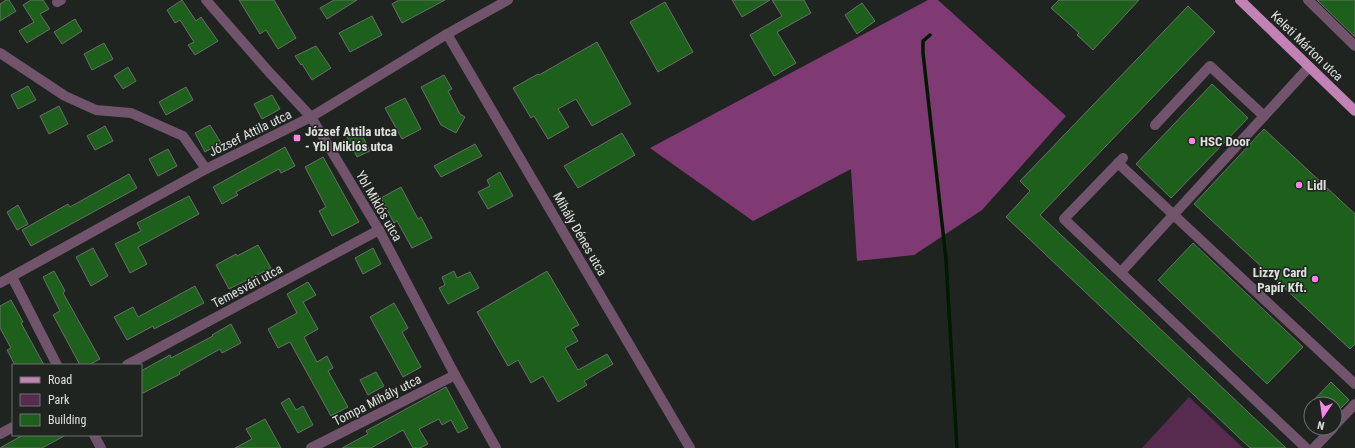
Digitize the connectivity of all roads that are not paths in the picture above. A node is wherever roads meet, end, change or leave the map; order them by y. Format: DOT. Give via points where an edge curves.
graph roads {
  1 [pos="206,0"];
  2 [pos="508,0"];
  3 [pos="1240,0"];
  4 [pos="1308,0"];
  5 [pos="447,34"];
  6 [pos="1355,46"];
  7 [pos="0,53"];
  8 [pos="1309,67"];
  9 [pos="1355,111"];
  10 [pos="1264,116"];
  11 [pos="311,117"];
  12 [pos="1155,125"];
  13 [pos="206,169"];
  14 [pos="1173,214"];
  15 [pos="379,230"];
  16 [pos="1121,272"];
  17 [pos="12,276"];
  18 [pos="0,283"];
  19 [pos="56,364"];
  20 [pos="129,364"];
  21 [pos="455,375"];
  22 [pos="1355,384"];
  23 [pos="1355,404"];
  24 [pos="1343,417"];
  25 [pos="12,428"];
  26 [pos="0,434"];
  27 [pos="95,436"];
  28 [pos="1325,436"];
  29 [pos="101,448"];
  30 [pos="311,448"];
  31 [pos="496,448"];
  32 [pos="690,448"];
  33 [pos="1306,448"];
  34 [pos="1314,448"];
  1 -- 11 [label="street, Ybl Miklós utca"];
  2 -- 5 [label="street, József Attila utca"];
  3 -- 8 [label="main road, Keleti Márton utca"];
  4 -- 6 [label="street"];
  5 -- 11 [label="street, József Attila utca"];
  5 -- 32 [label="street, Mihály Dénes utca"];
  7 -- 13 [label="street" via="96,110 131,113 183,136"];
  8 -- 9 [label="main road, Keleti Márton utca"];
  8 -- 10 [label="street"];
  10 -- 12 [label="street" via="1210,66"];
  10 -- 14 [label="street"];
  11 -- 13 [label="street, József Attila utca"];
  11 -- 15 [label="street, Ybl Miklós utca"];
  13 -- 17 [label="street, József Attila utca"];
  14 -- 16 [label="street"];
  14 -- 16 [label="street" via="1120,160 1064,220"];
  14 -- 22 [label="street"];
  15 -- 20 [label="street, Temesvári utca"];
  15 -- 21 [label="street, Ybl Miklós utca"];
  16 -- 33 [label="street"];
  17 -- 18 [label="street, József Attila utca"];
  17 -- 19 [label="street"];
  21 -- 30 [label="street, Tompa Mihály utca"];
  21 -- 31 [label="street, Ybl Miklós utca"];
  23 -- 24 [label="street"];
  25 -- 26 [label="street"];
  27 -- 29 [label="street"];
  28 -- 34 [label="street"];
}
